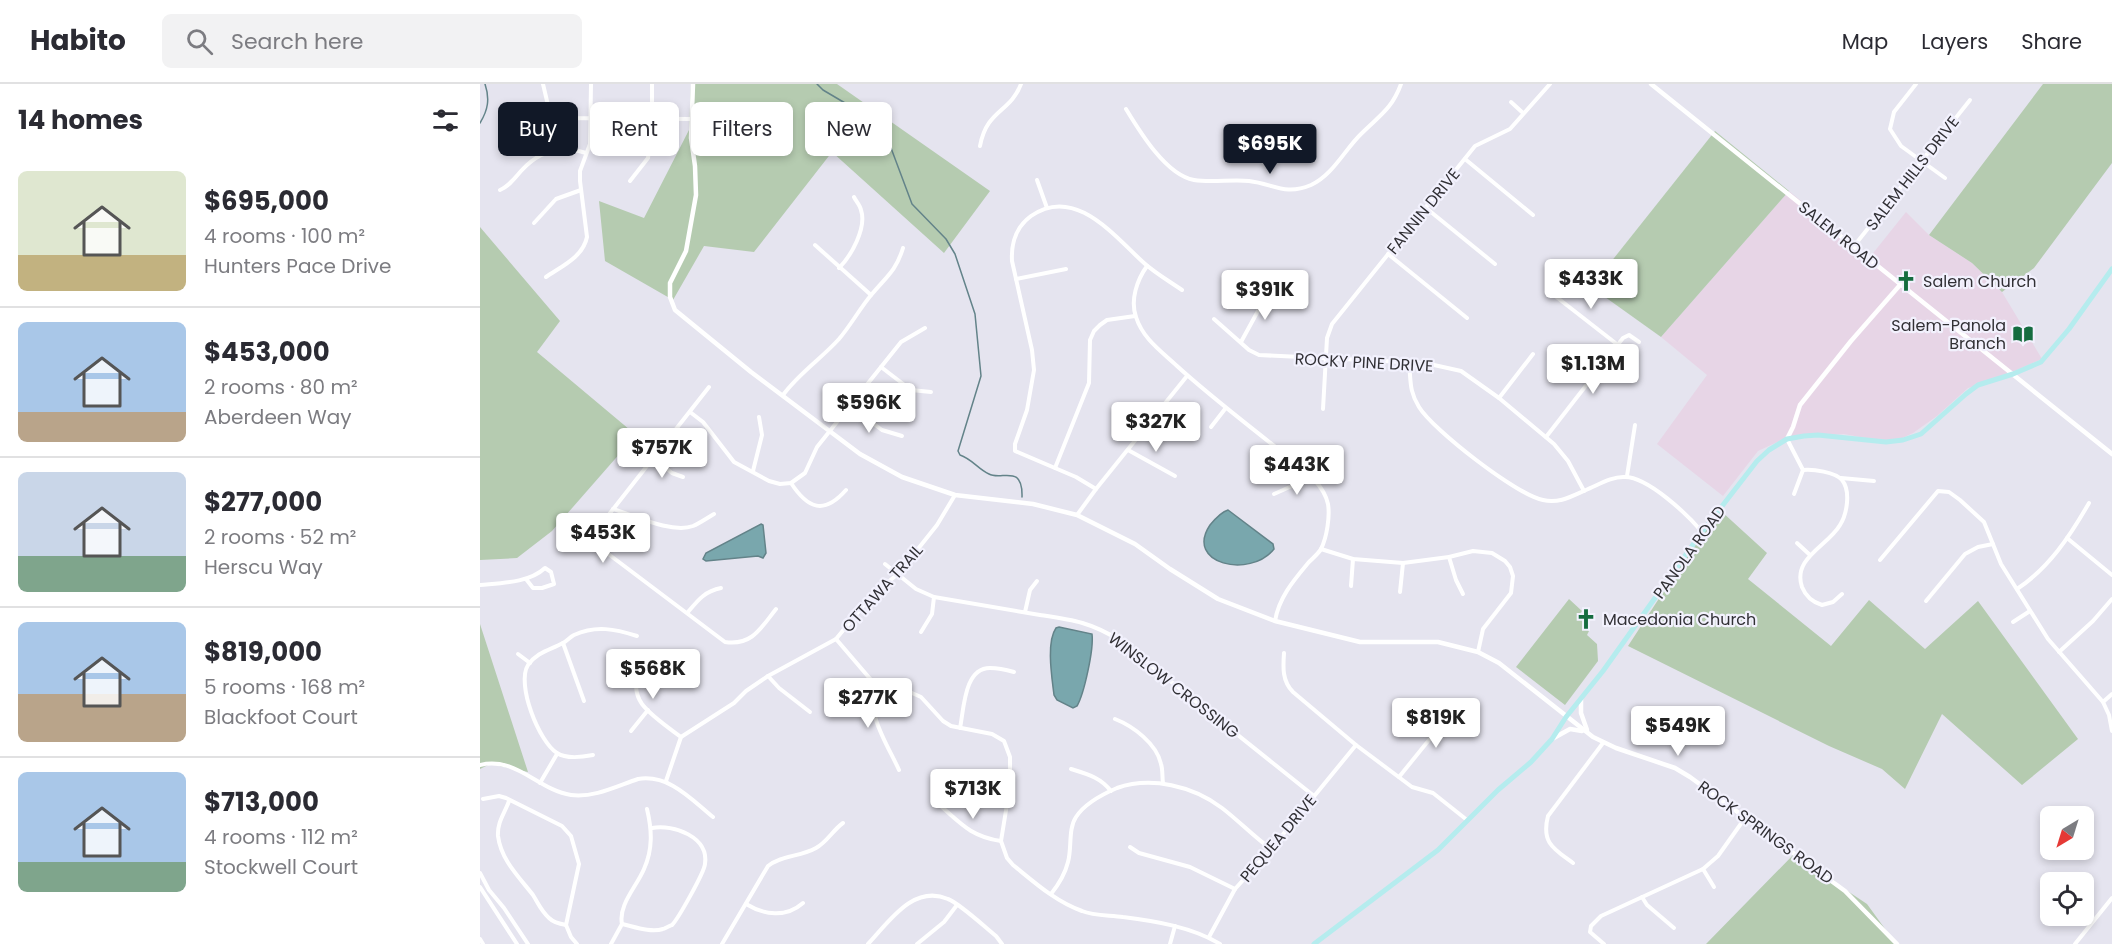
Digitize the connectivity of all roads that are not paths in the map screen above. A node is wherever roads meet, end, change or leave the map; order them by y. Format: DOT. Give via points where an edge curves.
graph roads {
  1 [pos="543,84"];
  2 [pos="591,84"];
  3 [pos="652,84"];
  4 [pos="693,84"];
  5 [pos="1021,84"];
  6 [pos="1401,84"];
  7 [pos="1550,84"];
  8 [pos="1652,84"];
  9 [pos="1916,84"];
  10 [pos="1970,100"];
  11 [pos="591,102"];
  12 [pos="652,102"];
  13 [pos="1511,102"];
  14 [pos="1126,110"];
  15 [pos="1523,113"];
  16 [pos="590,118"];
  17 [pos="679,119"];
  18 [pos="690,119"];
  19 [pos="590,144"];
  20 [pos="980,146"];
  21 [pos="586,153"];
  22 [pos="648,156"];
  23 [pos="1465,159"];
  24 [pos="1920,161"];
  25 [pos="1946,178"];
  26 [pos="1037,180"];
  27 [pos="630,181"];
  28 [pos="500,190"];
  29 [pos="581,190"];
  30 [pos="854,197"];
  31 [pos="1047,208"];
  32 [pos="1426,208"];
  33 [pos="1533,215"];
  34 [pos="534,223"];
  35 [pos="815,246"];
  36 [pos="1854,246"];
  37 [pos="903,248"];
  38 [pos="1388,254"];
  39 [pos="1495,264"];
  40 [pos="1147,266"];
  41 [pos="839,268"];
  42 [pos="2112,268"];
  43 [pos="1066,269"];
  44 [pos="546,277"];
  45 [pos="1016,279"];
  46 [pos="1900,285"];
  47 [pos="1270,289"];
  48 [pos="1182,290"];
  49 [pos="1551,292"];
  50 [pos="871,295"];
  51 [pos="1135,316"];
  52 [pos="1467,318"];
  53 [pos="1214,319"];
  54 [pos="925,328"];
  55 [pos="1241,342"];
  56 [pos="1639,342"];
  57 [pos="1618,345"];
  58 [pos="1533,354"];
  59 [pos="1325,360"];
  60 [pos="1409,363"];
  61 [pos="881,367"];
  62 [pos="2013,374"];
  63 [pos="1187,376"];
  64 [pos="709,387"];
  65 [pos="931,392"];
  66 [pos="783,395"];
  67 [pos="1499,398"];
  68 [pos="850,406"];
  69 [pos="1226,409"];
  70 [pos="1323,409"];
  71 [pos="690,411"];
  72 [pos="759,417"];
  73 [pos="1635,425"];
  74 [pos="1210,427"];
  75 [pos="1793,427"];
  76 [pos="830,430"];
  77 [pos="902,436"];
  78 [pos="1546,437"];
  79 [pos="1798,437"];
  80 [pos="1786,439"];
  81 [pos="1128,450"];
  82 [pos="2112,454"];
  83 [pos="654,458"];
  84 [pos="1055,468"];
  85 [pos="1803,470"];
  86 [pos="753,471"];
  87 [pos="1307,473"];
  88 [pos="1175,476"];
  89 [pos="1627,476"];
  90 [pos="683,477"];
  91 [pos="1840,478"];
  92 [pos="1874,481"];
  93 [pos="791,483"];
  94 [pos="1096,489"];
  95 [pos="846,490"];
  96 [pos="1584,491"];
  97 [pos="1274,494"];
  98 [pos="1794,494"];
  99 [pos="955,495"];
  100 [pos="2089,503"];
  101 [pos="613,509"];
  102 [pos="714,514"];
  103 [pos="1077,515"];
  104 [pos="1702,532"];
  105 [pos="2067,538"];
  106 [pos="1797,543"];
  107 [pos="1993,544"];
  108 [pos="1321,549"];
  109 [pos="1810,555"];
  110 [pos="1449,557"];
  111 [pos="1353,559"];
  112 [pos="1880,560"];
  113 [pos="1402,563"];
  114 [pos="885,564"];
  115 [pos="898,574"];
  116 [pos="2112,575"];
  117 [pos="526,579"];
  118 [pos="1037,581"];
  119 [pos="480,585"];
  120 [pos="1351,586"];
  121 [pos="721,588"];
  122 [pos="2017,589"];
  123 [pos="1401,592"];
  124 [pos="1463,594"];
  125 [pos="1842,594"];
  126 [pos="934,597"];
  127 [pos="2112,599"];
  128 [pos="1926,601"];
  129 [pos="776,609"];
  130 [pos="2030,610"];
  131 [pos="688,612"];
  132 [pos="1025,612"];
  133 [pos="1275,621"];
  134 [pos="2013,622"];
  135 [pos="921,632"];
  136 [pos="637,636"];
  137 [pos="837,639"];
  138 [pos="563,643"];
  139 [pos="1284,652"];
  140 [pos="1478,652"];
  141 [pos="2059,652"];
  142 [pos="518,654"];
  143 [pos="530,663"];
  144 [pos="670,664"];
  145 [pos="1014,672"];
  146 [pos="768,676"];
  147 [pos="878,688"];
  148 [pos="2112,694"];
  149 [pos="1581,699"];
  150 [pos="584,701"];
  151 [pos="2103,702"];
  152 [pos="648,710"];
  153 [pos="810,712"];
  154 [pos="1430,714"];
  155 [pos="1566,717"];
  156 [pos="1115,719"];
  157 [pos="960,728"];
  158 [pos="631,731"];
  159 [pos="2112,731"];
  160 [pos="1588,733"];
  161 [pos="681,736"];
  162 [pos="1552,739"];
  163 [pos="1604,743"];
  164 [pos="1356,745"];
  165 [pos="557,754"];
  166 [pos="593,755"];
  167 [pos="480,765"];
  168 [pos="1071,769"];
  169 [pos="899,770"];
  170 [pos="1399,777"];
  171 [pos="666,781"];
  172 [pos="540,783"];
  173 [pos="1163,783"];
  174 [pos="1111,791"];
  175 [pos="1314,796"];
  176 [pos="483,800"];
  177 [pos="509,801"];
  178 [pos="942,807"];
  179 [pos="647,809"];
  180 [pos="713,817"];
  181 [pos="1745,818"];
  182 [pos="1467,820"];
  183 [pos="843,823"];
  184 [pos="652,828"];
  185 [pos="1001,841"];
  186 [pos="1130,847"];
  187 [pos="1271,849"];
  188 [pos="1573,863"];
  189 [pos="1703,869"];
  190 [pos="480,873"];
  191 [pos="480,886"];
  192 [pos="1714,887"];
  193 [pos="1235,889"];
  194 [pos="1051,894"];
  195 [pos="1642,897"];
  196 [pos="2112,898"];
  197 [pos="803,903"];
  198 [pos="746,904"];
  199 [pos="957,905"];
  200 [pos="622,924"];
  201 [pos="566,925"];
  202 [pos="1175,926"];
  203 [pos="1674,928"];
  204 [pos="1209,937"];
  205 [pos="480,939"];
  206 [pos="483,944"];
  207 [pos="517,944"];
  208 [pos="528,944"];
  209 [pos="577,944"];
  210 [pos="611,944"];
  211 [pos="722,944"];
  212 [pos="868,944"];
  213 [pos="917,944"];
  214 [pos="1002,944"];
  215 [pos="1170,944"];
  216 [pos="1220,944"];
  217 [pos="1314,944"];
  218 [pos="1604,944"];
  219 [pos="1897,944"];
  220 [pos="2075,944"];
  1 -- 16 [label="street" via="551,118"];
  2 -- 11 [label="street"];
  3 -- 12 [label="street"];
  4 -- 18 [label="street, ROCK SPRINGS ROAD"];
  5 -- 20 [label="street" via="1014,97 989,121"];
  6 -- 14 [label="street" via="1386,111 1328,173 1312,185 1288,191 1252,181 1191,180 1163,161"];
  7 -- 15 [label="street, FANNIN DRIVE"];
  8 -- 36 [label="street, SALEM ROAD"];
  9 -- 24 [label="street" via="1894,112 1890,129 1901,146"];
  10 -- 24 [label="street, SALEM HILLS DRIVE"];
  13 -- 15 [label="street"];
  15 -- 23 [label="street, FANNIN DRIVE" via="1510,129 1480,143"];
  17 -- 18 [label="street"];
  18 -- 66 [label="street, ROCK SPRINGS ROAD" via="696,195 686,251 670,283 672,303 675,310"];
  19 -- 21 [label="street"];
  21 -- 28 [label="street" via="559,149 539,156"];
  21 -- 29 [label="street" via="580,171"];
  22 -- 27 [label="street"];
  23 -- 32 [label="street, FANNIN DRIVE"];
  23 -- 33 [label="street"];
  24 -- 25 [label="street"];
  24 -- 36 [label="street, SALEM HILLS DRIVE"];
  26 -- 31 [label="street"];
  29 -- 34 [label="street" via="556,199"];
  29 -- 44 [label="street" via="586,243 575,257"];
  30 -- 41 [label="street" via="862,220 854,249"];
  31 -- 40 [label="street" via="1069,207 1092,216"];
  31 -- 45 [label="street" via="1026,220 1016,234 1011,252"];
  32 -- 38 [label="street, FANNIN DRIVE"];
  32 -- 39 [label="street"];
  35 -- 41 [label="street"];
  36 -- 46 [label="street, SALEM ROAD"];
  37 -- 50 [label="street" via="893,272"];
  38 -- 52 [label="street"];
  38 -- 59 [label="street, FANNIN DRIVE" via="1332,324"];
  40 -- 48 [label="street"];
  40 -- 51 [label="street" via="1136,287"];
  41 -- 50 [label="street"];
  42 -- 62 [label="main road, PANOLA ROAD" via="2049,354"];
  43 -- 45 [label="street"];
  45 -- 84 [label="street" via="1034,370 1015,451"];
  46 -- 62 [label="street, SALEM ROAD"];
  46 -- 75 [label="street" via="1805,398"];
  47 -- 55 [label="street"];
  49 -- 57 [label="street"];
  50 -- 66 [label="street" via="839,339"];
  51 -- 63 [label="street" via="1146,337"];
  51 -- 84 [label="street" via="1107,320 1094,331 1090,340 1089,383"];
  53 -- 55 [label="street, ROCKY PINE DRIVE"];
  54 -- 61 [label="street" via="901,342"];
  55 -- 59 [label="street, ROCKY PINE DRIVE" via="1259,355"];
  56 -- 57 [label="street" via="1629,334"];
  57 -- 78 [label="street"];
  58 -- 67 [label="street"];
  59 -- 60 [label="street, ROCKY PINE DRIVE"];
  59 -- 70 [label="street, FANNIN DRIVE"];
  60 -- 67 [label="street, ROCKY PINE DRIVE" via="1461,371"];
  60 -- 96 [label="street" via="1412,392 1426,417 1520,491 1556,501"];
  61 -- 65 [label="street" via="911,390"];
  61 -- 68 [label="street"];
  62 -- 79 [label="main road, PANOLA ROAD" via="1978,386 1928,429 1903,440"];
  62 -- 82 [label="street, SALEM ROAD"];
  63 -- 69 [label="street"];
  63 -- 81 [label="street"];
  64 -- 71 [label="street"];
  66 -- 76 [label="street, ROCK SPRINGS ROAD"];
  67 -- 78 [label="street, ROCKY PINE DRIVE"];
  68 -- 76 [label="street"];
  68 -- 77 [label="street" via="882,430"];
  69 -- 74 [label="street"];
  69 -- 87 [label="street"];
  71 -- 83 [label="street"];
  71 -- 86 [label="street" via="729,457"];
  72 -- 86 [label="street" via="762,435"];
  73 -- 89 [label="street"];
  75 -- 79 [label="street"];
  75 -- 80 [label="street"];
  76 -- 93 [label="street" via="805,473"];
  76 -- 99 [label="street, ROCK SPRINGS ROAD" via="902,477"];
  78 -- 96 [label="street, ROCKY PINE DRIVE" via="1568,460"];
  79 -- 80 [label="main road, PANOLA ROAD"];
  80 -- 85 [label="street"];
  80 -- 104 [label="main road, PANOLA ROAD" via="1757,461"];
  81 -- 88 [label="street"];
  81 -- 94 [label="street"];
  83 -- 90 [label="street"];
  83 -- 101 [label="street"];
  84 -- 94 [label="street"];
  85 -- 91 [label="street"];
  85 -- 98 [label="street"];
  86 -- 93 [label="street" via="775,483"];
  87 -- 97 [label="street" via="1282,493"];
  87 -- 108 [label="street" via="1320,486 1329,507"];
  89 -- 96 [label="street"];
  89 -- 104 [label="street" via="1645,482"];
  91 -- 92 [label="street"];
  91 -- 109 [label="street" via="1846,496 1845,517"];
  93 -- 95 [label="street" via="807,502 819,506 831,505"];
  94 -- 103 [label="street"];
  99 -- 103 [label="street, ROCK SPRINGS ROAD" via="1033,504"];
  99 -- 115 [label="street, OTTAWA TRAIL"];
  100 -- 105 [label="street"];
  101 -- 102 [label="street" via="677,528 693,526"];
  101 -- 131 [label="street" via="600,532 607,553"];
  103 -- 133 [label="street, ROCK SPRINGS ROAD" via="1135,544 1211,595"];
  104 -- 149 [label="main road, PANOLA ROAD"];
  105 -- 116 [label="street"];
  105 -- 122 [label="street" via="2041,570"];
  106 -- 109 [label="street"];
  107 -- 112 [label="street" via="1984,522 1974,511 1949,492 1938,491"];
  107 -- 122 [label="street"];
  107 -- 128 [label="street" via="1965,554"];
  108 -- 111 [label="street"];
  108 -- 133 [label="street" via="1290,586 1277,608"];
  109 -- 125 [label="street" via="1800,575 1808,598 1822,605"];
  110 -- 113 [label="street"];
  110 -- 124 [label="street"];
  110 -- 140 [label="street" via="1484,551 1504,561 1513,576 1511,593 1483,629"];
  111 -- 113 [label="street"];
  111 -- 120 [label="street"];
  113 -- 123 [label="street"];
  114 -- 115 [label="street, WINSLOW CROSSING"];
  115 -- 126 [label="street, WINSLOW CROSSING"];
  115 -- 137 [label="street, OTTAWA TRAIL" via="873,594"];
  117 -- 117 [label="street" via="532,588 554,584 551,572 545,568"];
  117 -- 119 [label="street"];
  118 -- 132 [label="street" via="1030,590"];
  121 -- 131 [label="street" via="702,595"];
  122 -- 130 [label="street"];
  126 -- 132 [label="street, WINSLOW CROSSING"];
  126 -- 135 [label="street" via="932,614"];
  127 -- 141 [label="street"];
  129 -- 131 [label="street" via="755,634 737,644 725,642"];
  130 -- 134 [label="street"];
  130 -- 141 [label="street"];
  132 -- 175 [label="street, WINSLOW CROSSING" via="1079,621 1119,640"];
  133 -- 140 [label="street, ROCK SPRINGS ROAD" via="1360,642 1438,642"];
  136 -- 138 [label="street" via="601,628 572,636"];
  137 -- 146 [label="street, OTTAWA TRAIL"];
  137 -- 147 [label="street"];
  138 -- 143 [label="street"];
  138 -- 150 [label="street"];
  139 -- 164 [label="street" via="1283,672 1288,688"];
  140 -- 155 [label="street, ROCK SPRINGS ROAD" via="1499,663"];
  141 -- 151 [label="street"];
  142 -- 143 [label="street"];
  143 -- 165 [label="street" via="524,679 529,704 541,736"];
  144 -- 152 [label="street" via="654,659 638,674 638,696"];
  145 -- 157 [label="street" via="990,668 976,674 968,688"];
  146 -- 153 [label="street"];
  146 -- 161 [label="street, OTTAWA TRAIL"];
  147 -- 157 [label="street" via="921,697 943,721"];
  147 -- 169 [label="street" via="872,706 875,718"];
  148 -- 151 [label="street"];
  149 -- 155 [label="main road, PANOLA ROAD"];
  149 -- 160 [label="street"];
  151 -- 159 [label="street"];
  152 -- 158 [label="street"];
  152 -- 161 [label="street"];
  154 -- 170 [label="street" via="1435,724 1433,735"];
  155 -- 160 [label="street, ROCK SPRINGS ROAD"];
  155 -- 162 [label="main road, PANOLA ROAD"];
  156 -- 173 [label="street" via="1138,733 1158,755"];
  157 -- 185 [label="street" via="992,734 1008,748 1010,786"];
  160 -- 162 [label="street" via="1570,729"];
  160 -- 163 [label="street, ROCK SPRINGS ROAD"];
  161 -- 171 [label="street"];
  162 -- 182 [label="main road, PANOLA ROAD"];
  163 -- 181 [label="street, ROCK SPRINGS ROAD" via="1682,771"];
  163 -- 188 [label="street" via="1548,816 1545,832 1552,847"];
  164 -- 170 [label="street"];
  164 -- 175 [label="street, PEQUEA DRIVE"];
  165 -- 166 [label="street"];
  165 -- 172 [label="street"];
  167 -- 172 [label="street" via="507,765"];
  168 -- 174 [label="street" via="1096,777"];
  170 -- 182 [label="street" via="1412,787 1433,793"];
  171 -- 172 [label="street" via="638,779 584,795 564,793"];
  171 -- 180 [label="street"];
  173 -- 174 [label="street" via="1128,784"];
  173 -- 187 [label="street" via="1211,801"];
  174 -- 194 [label="street" via="1085,806 1075,818 1068,862"];
  175 -- 187 [label="street, PEQUEA DRIVE"];
  176 -- 177 [label="street" via="500,796"];
  177 -- 201 [label="street" via="498,826 498,838 512,871 551,920"];
  177 -- 201 [label="street" via="562,825 571,836 579,864"];
  178 -- 185 [label="street" via="983,838"];
  179 -- 184 [label="street"];
  181 -- 189 [label="street" via="1718,856"];
  181 -- 219 [label="street, ROCK SPRINGS ROAD" via="1845,891"];
  182 -- 217 [label="main road, PANOLA ROAD" via="1422,864"];
  183 -- 198 [label="street" via="815,849 775,860"];
  184 -- 200 [label="street" via="648,860 624,908"];
  184 -- 200 [label="street" via="681,829 700,844 705,865 671,925 649,930"];
  185 -- 194 [label="street" via="1013,865"];
  186 -- 193 [label="street" via="1190,867"];
  187 -- 193 [label="street, PEQUEA DRIVE"];
  189 -- 192 [label="street"];
  189 -- 195 [label="street"];
  190 -- 208 [label="street"];
  191 -- 207 [label="street"];
  193 -- 204 [label="street, PEQUEA DRIVE"];
  194 -- 202 [label="street" via="1084,912"];
  195 -- 203 [label="street"];
  195 -- 218 [label="street" via="1607,912 1591,926 1590,932"];
  196 -- 220 [label="street"];
  197 -- 198 [label="street" via="796,909 776,913 759,912"];
  198 -- 211 [label="street"];
  199 -- 212 [label="street" via="949,899 931,896 913,899"];
  199 -- 213 [label="street" via="944,922"];
  199 -- 214 [label="street"];
  200 -- 210 [label="street"];
  201 -- 209 [label="street"];
  202 -- 204 [label="street"];
  202 -- 215 [label="street"];
  204 -- 216 [label="street"];
  205 -- 206 [label="street"];
}
